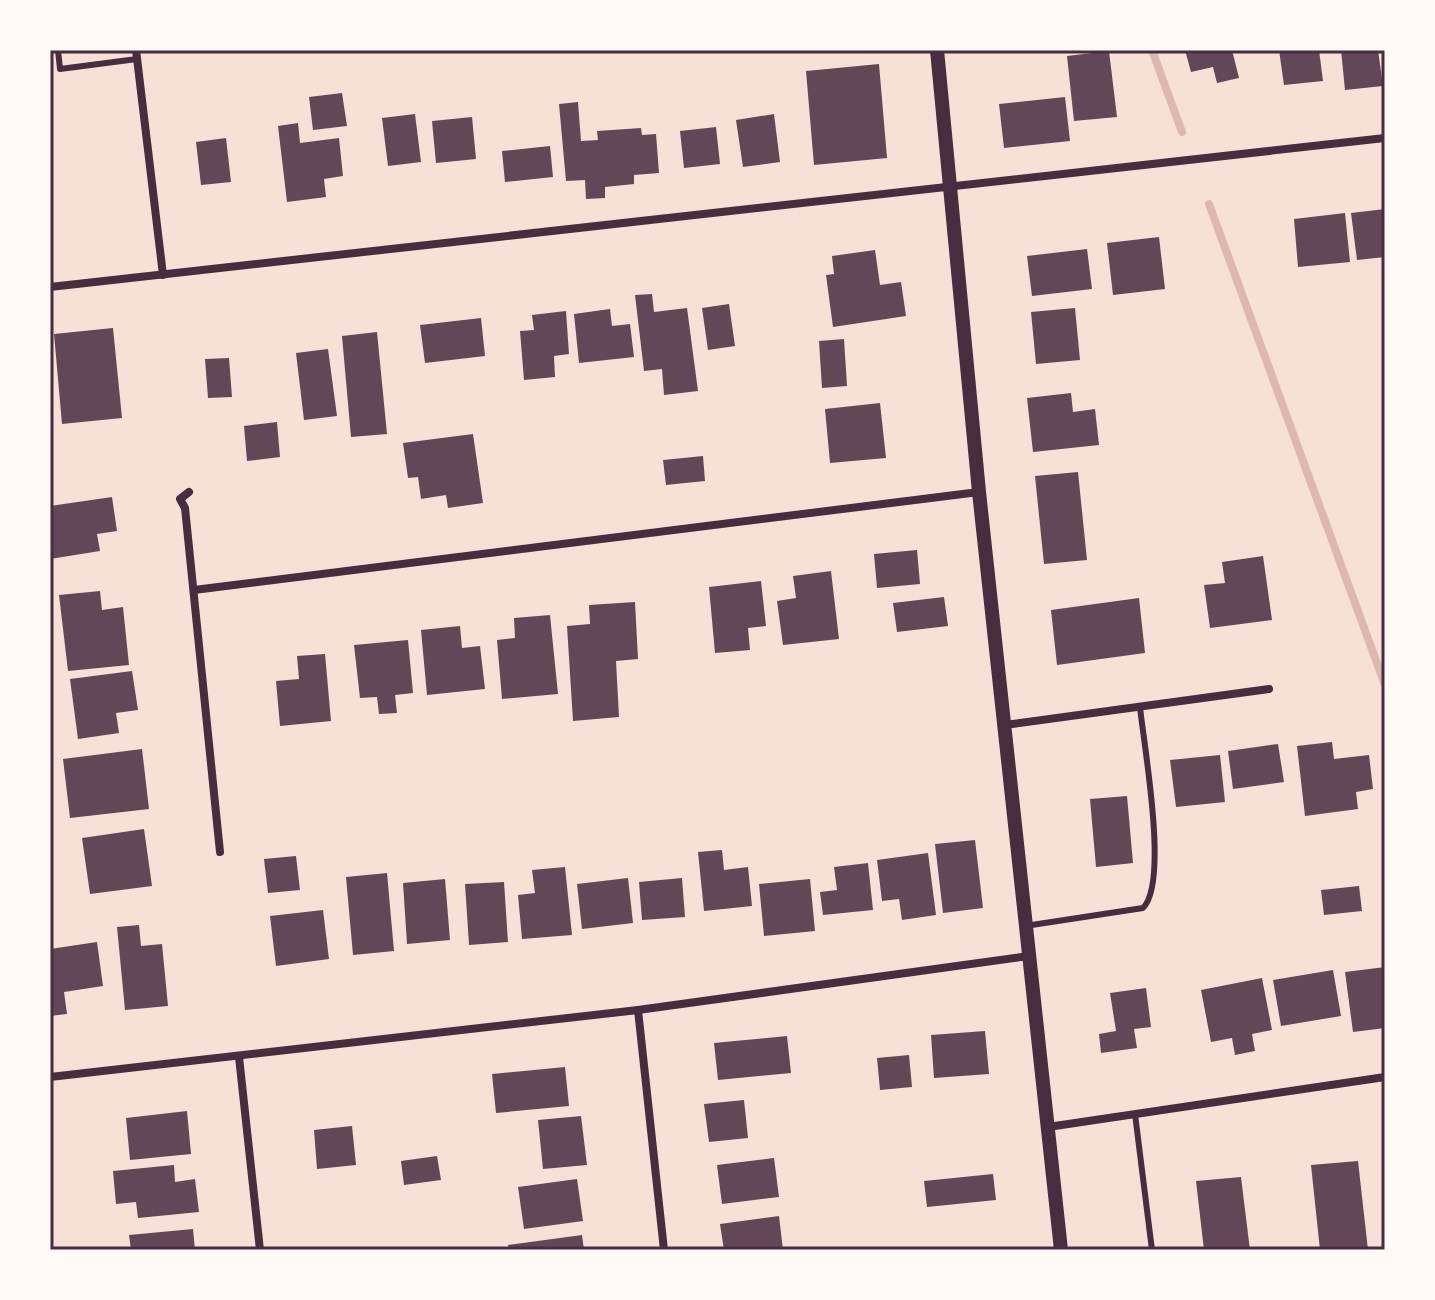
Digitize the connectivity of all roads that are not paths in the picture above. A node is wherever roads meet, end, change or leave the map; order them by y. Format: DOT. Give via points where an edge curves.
graph roads {
  1 [pos="58,50"];
  2 [pos="937,50"];
  3 [pos="137,55"];
  4 [pos="1385,138"];
  5 [pos="951,186"];
  6 [pos="163,275"];
  7 [pos="50,287"];
  8 [pos="189,492"];
  9 [pos="979,492"];
  10 [pos="194,590"];
  11 [pos="1269,689"];
  12 [pos="1140,707"];
  13 [pos="1005,725"];
  14 [pos="220,852"];
  15 [pos="1025,926"];
  16 [pos="1029,956"];
  17 [pos="638,1010"];
  18 [pos="239,1057"];
  19 [pos="50,1077"];
  20 [pos="1385,1077"];
  21 [pos="1135,1114"];
  22 [pos="1048,1127"];
  23 [pos="260,1250"];
  24 [pos="664,1250"];
  25 [pos="1061,1250"];
  26 [pos="1152,1250"];
  1 -- 3 [label="lane" via="60,69"];
  2 -- 5 [label="street"];
  3 -- 6 [label="street"];
  4 -- 5 [label="street"];
  5 -- 6 [label="street"];
  5 -- 9 [label="street"];
  6 -- 7 [label="street"];
  8 -- 10 [label="street" via="180,499"];
  9 -- 10 [label="street"];
  9 -- 13 [label="street"];
  10 -- 14 [label="street"];
  11 -- 12 [label="street"];
  12 -- 13 [label="street"];
  12 -- 15 [label="lane" via="1156,855 1151,901 1143,908"];
  13 -- 15 [label="street"];
  15 -- 16 [label="street"];
  16 -- 17 [label="street"];
  16 -- 22 [label="street"];
  17 -- 18 [label="street"];
  17 -- 24 [label="street"];
  18 -- 19 [label="street"];
  18 -- 23 [label="street"];
  20 -- 21 [label="street"];
  21 -- 22 [label="street"];
  21 -- 26 [label="lane"];
  22 -- 25 [label="street"];
}
